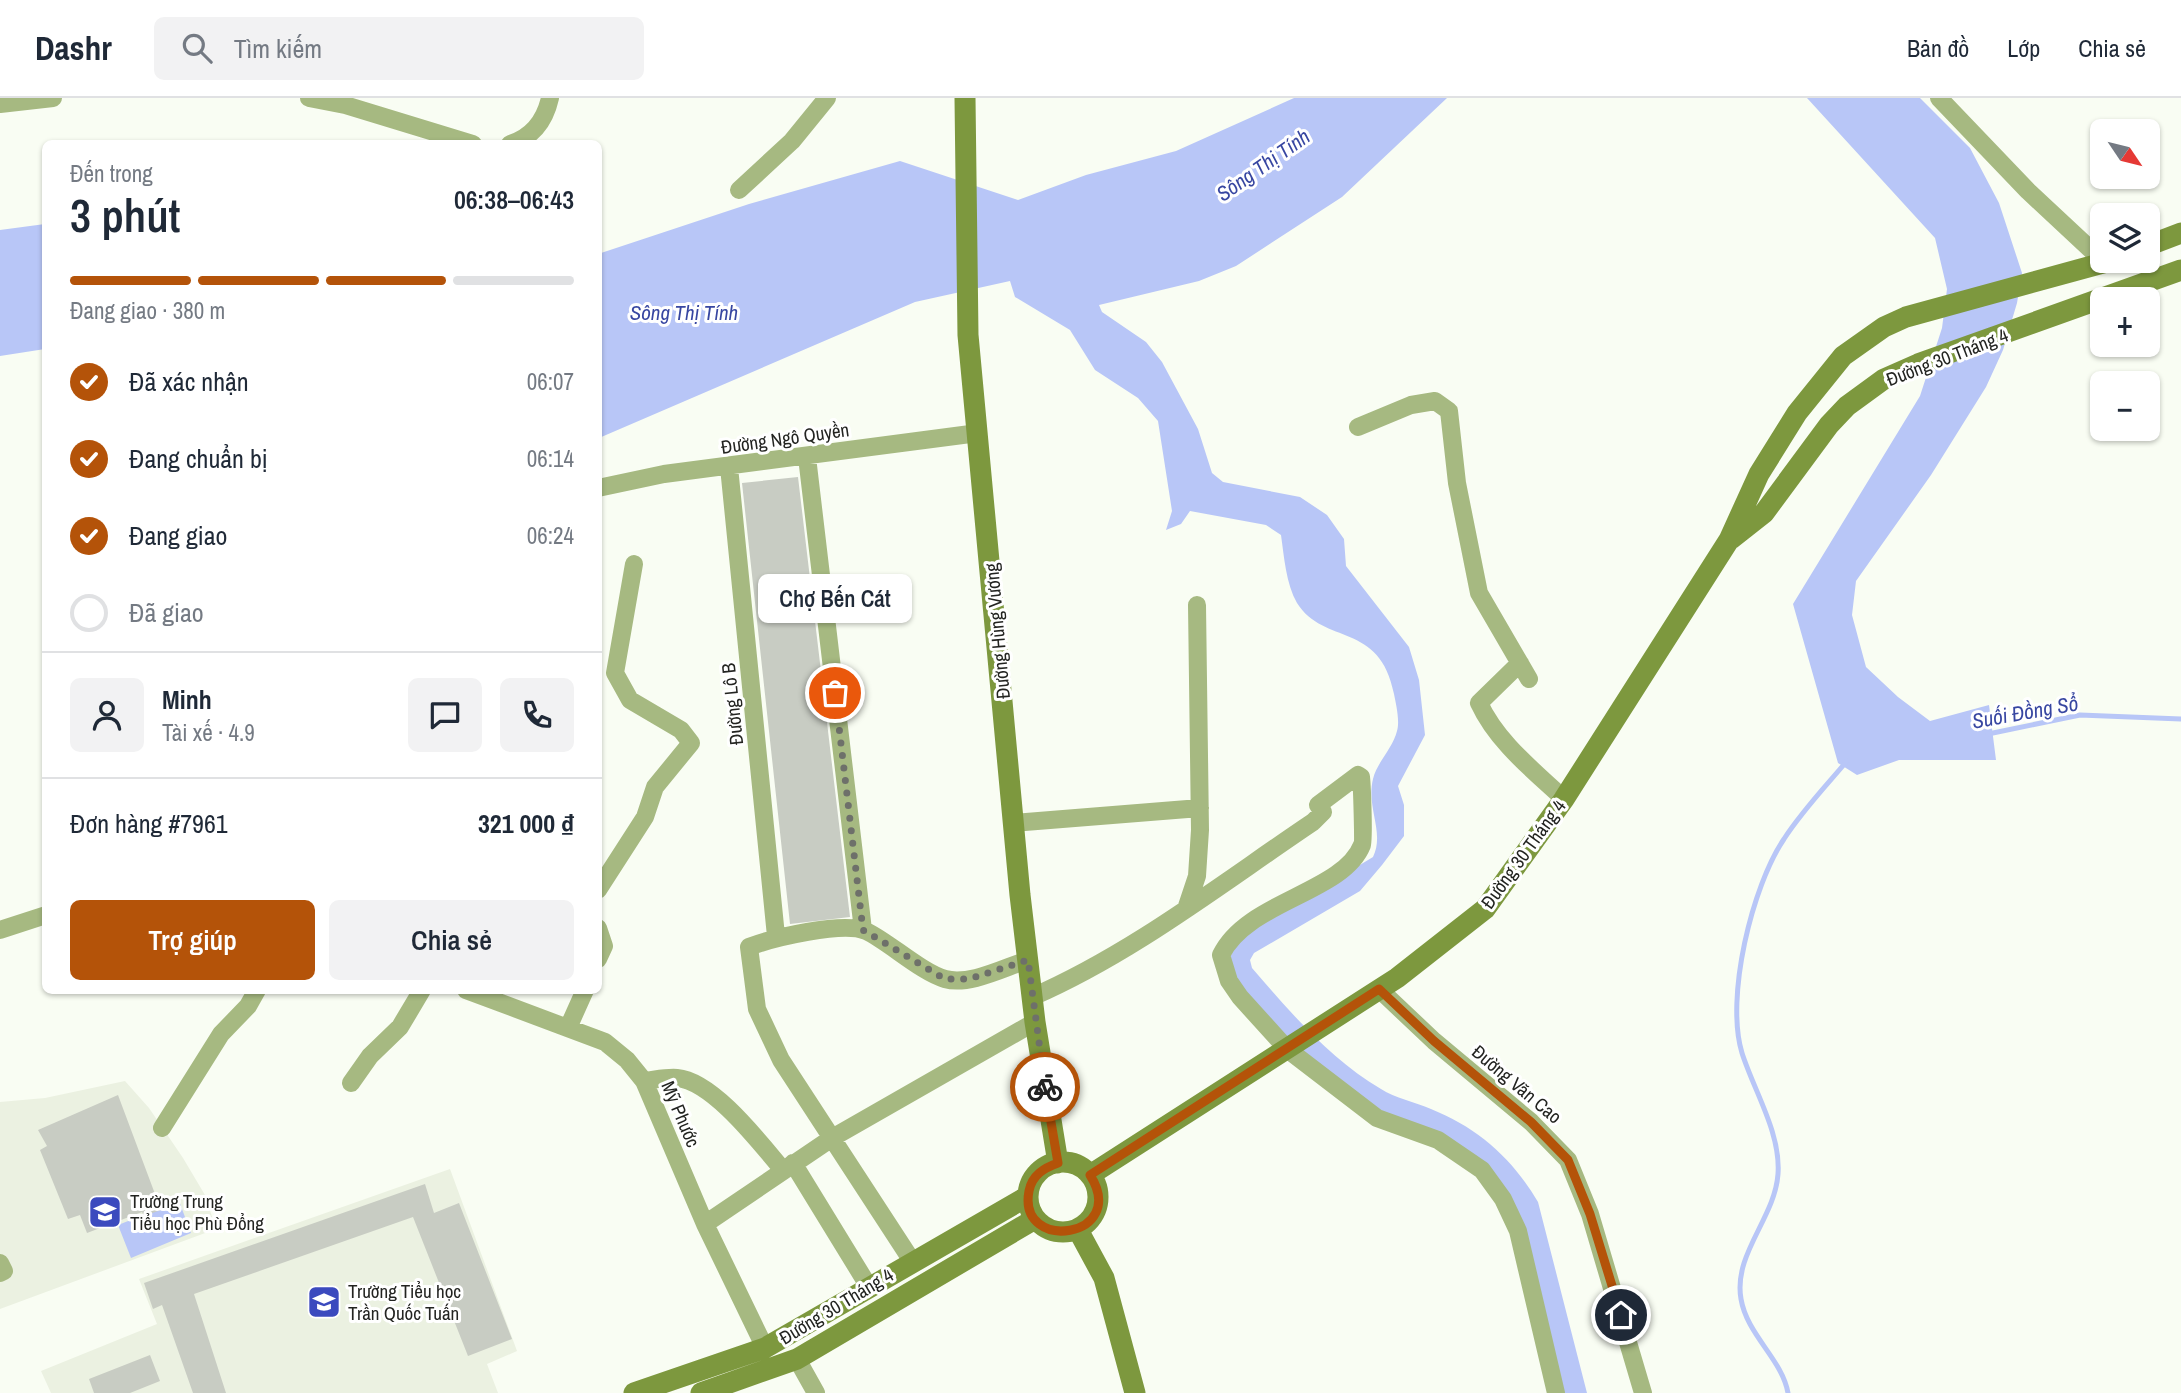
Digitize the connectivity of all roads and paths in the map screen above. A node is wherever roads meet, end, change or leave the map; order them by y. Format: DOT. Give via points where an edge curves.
graph roads {
  1 [pos="53,98"];
  2 [pos="309,98"];
  3 [pos="550,98"];
  4 [pos="827,98"];
  5 [pos="965,98"];
  6 [pos="1939,98"];
  7 [pos="0,104"];
  8 [pos="460,140"];
  9 [pos="518,140"];
  10 [pos="739,190"];
  11 [pos="2181,233"];
  12 [pos="2160,241"];
  13 [pos="2090,247"];
  14 [pos="2090,266"];
  15 [pos="2181,270"];
  16 [pos="1358,427"];
  17 [pos="978,433"];
  18 [pos="807,457"];
  19 [pos="729,467"];
  20 [pos="602,487"];
  21 [pos="1730,540"];
  22 [pos="634,564"];
  23 [pos="1197,605"];
  24 [pos="1520,663"];
  25 [pos="1529,679"];
  26 [pos="1564,799"];
  27 [pos="1200,808"];
  28 [pos="1014,823"];
  29 [pos="602,884"];
  30 [pos="1187,906"];
  31 [pos="42,916"];
  32 [pos="0,930"];
  33 [pos="863,930"];
  34 [pos="776,936"];
  35 [pos="1028,960"];
  36 [pos="1379,989"];
  37 [pos="254,994"];
  38 [pos="420,994"];
  39 [pos="490,994"];
  40 [pos="583,994"];
  41 [pos="1032,997"];
  42 [pos="513,998"];
  43 [pos="1035,1022"];
  44 [pos="568,1028"];
  45 [pos="1288,1048"];
  46 [pos="644,1081"];
  47 [pos="351,1083"];
  48 [pos="162,1128"];
  49 [pos="832,1138"];
  50 [pos="1058,1163"];
  51 [pos="788,1166"];
  52 [pos="1090,1175"];
  53 [pos="1028,1196"];
  54 [pos="1035,1219"];
  55 [pos="705,1224"];
  56 [pos="981,1224"];
  57 [pos="1078,1230"];
  58 [pos="991,1245"];
  59 [pos="912,1261"];
  60 [pos="0,1263"];
  61 [pos="0,1273"];
  62 [pos="869,1287"];
  63 [pos="765,1348"];
  64 [pos="797,1359"];
  65 [pos="634,1393"];
  66 [pos="701,1393"];
  67 [pos="816,1393"];
  68 [pos="1135,1393"];
  69 [pos="1556,1393"];
  70 [pos="1643,1393"];
  1 -- 7 [label="street"];
  2 -- 8 [label="street"];
  3 -- 9 [label="street" via="545,117 531,134"];
  4 -- 10 [label="street" via="792,141"];
  5 -- 17 [label="main road, Đường Hùng Vương" via="968,335"];
  6 -- 13 [label="street" via="2028,191"];
  11 -- 12 [label="main road"];
  14 -- 21 [label="main road, Đường 30 Tháng 4" via="1918,313 1884,327 1843,356 1790,424 1759,474"];
  15 -- 21 [label="main road, Đường 30 Tháng 4" via="1884,379 1847,406 1764,513"];
  16 -- 24 [label="street" via="1411,405 1434,401 1449,411 1457,483 1479,593"];
  17 -- 18 [label="street, Đường Ngô Quyền"];
  17 -- 28 [label="main road, Đường Hùng Vương"];
  18 -- 19 [label="street, Đường Ngô Quyền"];
  18 -- 33 [label="street"];
  19 -- 20 [label="street, Đường Ngô Quyền"];
  19 -- 34 [label="street, Đường Lô B"];
  21 -- 26 [label="main road, Đường 30 Tháng 4"];
  22 -- 29 [label="street" via="615,673 630,700 681,730 691,743 655,787 645,817"];
  23 -- 27 [label="street"];
  24 -- 25 [label="street"];
  24 -- 26 [label="street" via="1479,703 1514,753"];
  26 -- 36 [label="main road, Đường 30 Tháng 4" via="1485,909"];
  27 -- 28 [label="street"];
  27 -- 30 [label="street" via="1197,876"];
  28 -- 35 [label="main road, Đường Hùng Vương"];
  30 -- 41 [label="street" via="1077,977"];
  30 -- 45 [label="street" via="1313,822 1323,812 1318,805 1361,777 1362,848 1320,885 1240,928 1221,955 1240,998"];
  31 -- 32 [label="street"];
  33 -- 34 [label="street"];
  33 -- 35 [label="street" via="945,979 969,979"];
  34 -- 49 [label="street" via="749,947 757,1009 781,1060"];
  35 -- 41 [label="main road, Đường Hùng Vương"];
  36 -- 45 [label="main road, Đường 30 Tháng 4"];
  36 -- 70 [label="street, Đường Văn Cao" via="1568,1160 1590,1214"];
  37 -- 48 [label="street" via="221,1034"];
  38 -- 47 [label="street" via="400,1027"];
  39 -- 42 [label="street, Mỹ Phước"];
  40 -- 44 [label="street"];
  41 -- 43 [label="main road, Đường Hùng Vương"];
  42 -- 44 [label="street, Mỹ Phước"];
  43 -- 49 [label="street"];
  43 -- 50 [label="main road, Đường Hùng Vương"];
  44 -- 46 [label="street, Mỹ Phước" via="605,1042"];
  45 -- 52 [label="main road, Đường 30 Tháng 4"];
  45 -- 69 [label="street" via="1377,1118 1438,1140 1482,1170 1494,1185 1518,1230"];
  46 -- 51 [label="street" via="678,1078 703,1088"];
  46 -- 55 [label="street, Mỹ Phước"];
  49 -- 51 [label="street"];
  49 -- 59 [label="street"];
  50 -- 52 [label="main road" via="1081,1167"];
  50 -- 53 [label="main road" via="1037,1174"];
  51 -- 55 [label="street"];
  51 -- 62 [label="street"];
  52 -- 57 [label="main road" via="1098,1205"];
  53 -- 54 [label="main road"];
  53 -- 56 [label="main road, Đường 30 Tháng 4"];
  54 -- 57 [label="main road" via="1055,1232"];
  54 -- 58 [label="main road, Đường 30 Tháng 4"];
  55 -- 63 [label="street, Mỹ Phước"];
  56 -- 58 [label="main road"];
  56 -- 59 [label="main road, Đường 30 Tháng 4"];
  57 -- 68 [label="main road" via="1104,1278"];
  58 -- 64 [label="main road, Đường 30 Tháng 4"];
  59 -- 62 [label="main road, Đường 30 Tháng 4"];
  60 -- 61 [label="street" via="4,1271"];
  62 -- 63 [label="main road, Đường 30 Tháng 4"];
  63 -- 64 [label="main road"];
  63 -- 65 [label="main road, Đường 30 Tháng 4"];
  64 -- 66 [label="main road, Đường 30 Tháng 4"];
  64 -- 67 [label="street"];
}
